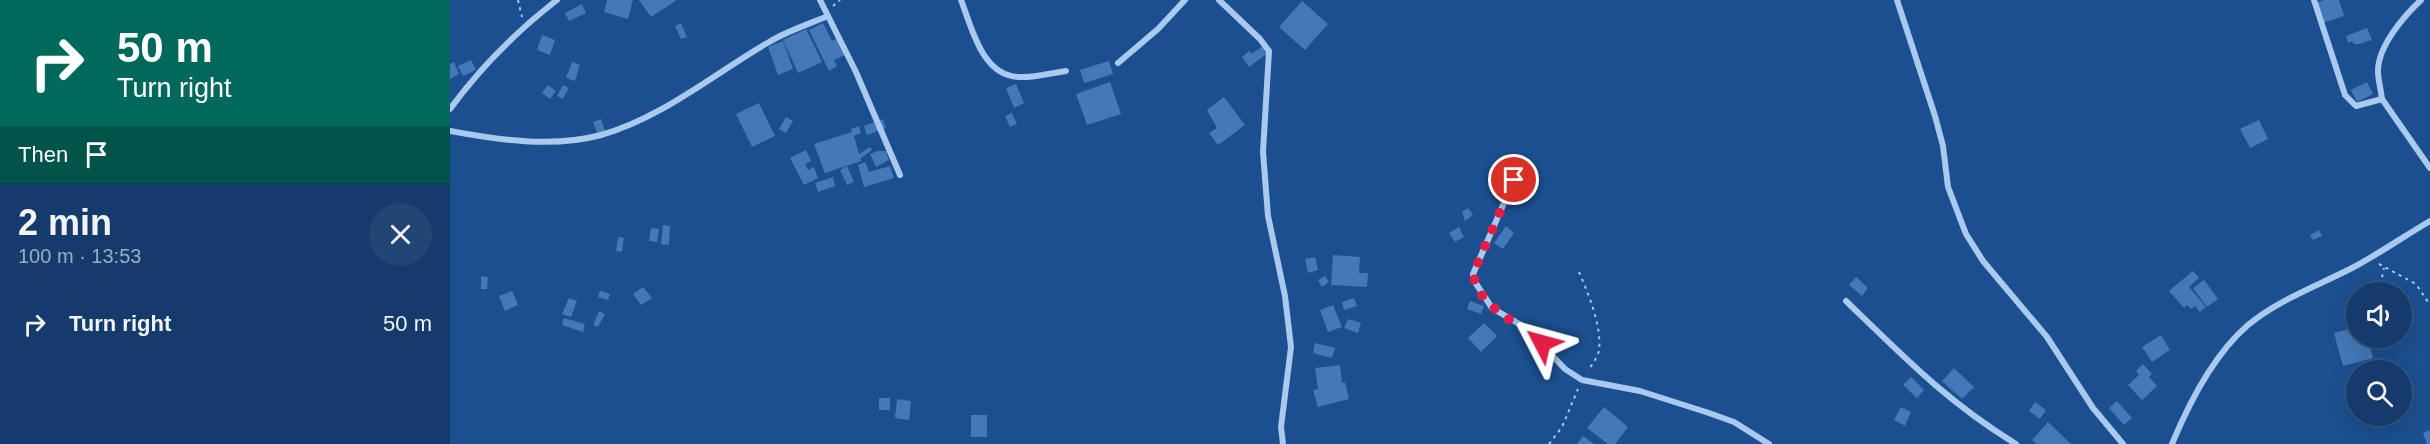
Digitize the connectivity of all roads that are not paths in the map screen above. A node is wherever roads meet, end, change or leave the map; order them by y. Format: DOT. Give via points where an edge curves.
graph roads {
  1 [pos="557,0"];
  2 [pos="820,0"];
  3 [pos="961,0"];
  4 [pos="1185,0"];
  5 [pos="1219,0"];
  6 [pos="1896,0"];
  7 [pos="2314,0"];
  8 [pos="2421,0"];
  9 [pos="828,16"];
  10 [pos="1118,63"];
  11 [pos="1065,71"];
  12 [pos="2382,99"];
  13 [pos="450,109"];
  14 [pos="450,131"];
  15 [pos="2430,168"];
  16 [pos="900,175"];
  17 [pos="1514,180"];
  18 [pos="2430,221"];
  19 [pos="1846,301"];
  20 [pos="1283,444"];
  21 [pos="1769,444"];
  22 [pos="2016,444"];
  23 [pos="2123,444"];
  24 [pos="2172,444"];
  1 -- 13 [label="street" via="524,26"];
  2 -- 9 [label="street"];
  3 -- 11 [label="street" via="980,48 993,67 1017,77"];
  4 -- 10 [label="street"];
  5 -- 20 [label="street" via="1269,51 1264,162 1268,216 1291,347 1281,427"];
  6 -- 23 [label="street" via="1935,116 1948,187 1966,234"];
  7 -- 12 [label="street" via="2345,95 2356,105"];
  8 -- 12 [label="street" via="2386,44 2378,69"];
  9 -- 14 [label="street" via="771,40 667,104 601,135 524,141"];
  9 -- 16 [label="street"];
  12 -- 15 [label="street"];
  17 -- 21 [label="street" via="1473,274 1492,308 1526,328 1565,369 1582,380 1641,391 1709,413 1734,422"];
  18 -- 24 [label="street" via="2369,258 2274,306 2246,326 2221,354"];
  19 -- 22 [label="street" via="1937,389"];
}
